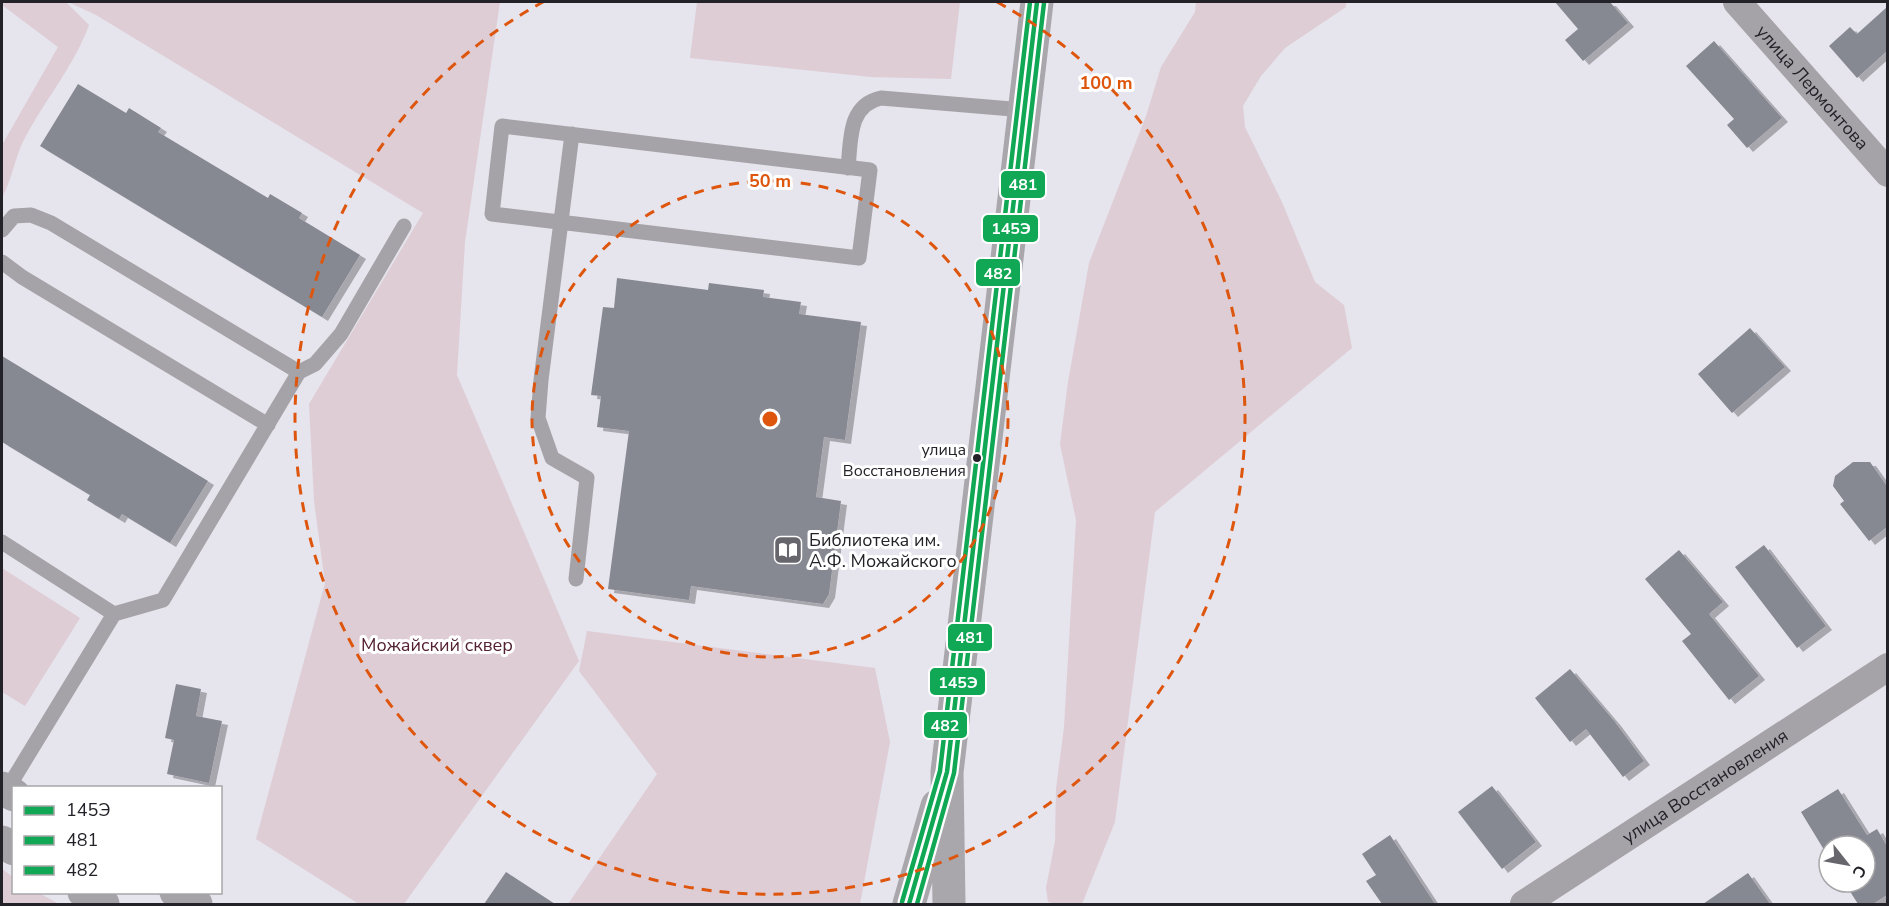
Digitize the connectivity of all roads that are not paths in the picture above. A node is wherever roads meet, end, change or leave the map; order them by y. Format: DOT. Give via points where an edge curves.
graph roads {
  1 [pos="1037,2"];
  2 [pos="1750,6"];
  3 [pos="1025,110"];
  4 [pos="572,134"];
  5 [pos="848,168"];
  6 [pos="1887,174"];
  7 [pos="561,222"];
  8 [pos="404,226"];
  9 [pos="2,230"];
  10 [pos="2,262"];
  11 [pos="299,372"];
  12 [pos="268,425"];
  13 [pos="2,542"];
  14 [pos="576,579"];
  15 [pos="114,614"];
  16 [pos="1887,667"];
  17 [pos="947,772"];
  18 [pos="7,792"];
  19 [pos="87,894"];
  20 [pos="179,894"];
  21 [pos="104,904"];
  22 [pos="196,904"];
  23 [pos="909,904"];
  24 [pos="949,904"];
  25 [pos="1524,904"];
  1 -- 3 [label="main road"];
  2 -- 6 [label="street, улица Лермонтова"];
  3 -- 5 [label="lane" via="873,100 854,117"];
  3 -- 17 [label="main road"];
  4 -- 5 [label="lane"];
  4 -- 7 [label="lane"];
  4 -- 7 [label="lane" via="502,126 492,214"];
  5 -- 7 [label="lane" via="870,170 859,258"];
  7 -- 14 [label="lane" via="538,418 552,458 587,478"];
  8 -- 11 [label="lane" via="341,333 315,364"];
  9 -- 11 [label="lane" via="14,216 31,216 51,223"];
  10 -- 12 [label="lane"];
  11 -- 12 [label="lane"];
  12 -- 15 [label="lane" via="163,600"];
  13 -- 15 [label="lane"];
  15 -- 18 [label="lane"];
  16 -- 25 [label="street, улица Восстановления"];
  17 -- 23 [label="main road"];
  17 -- 24 [label="main road"];
  19 -- 21 [label="main road"];
  20 -- 22 [label="main road"];
}
